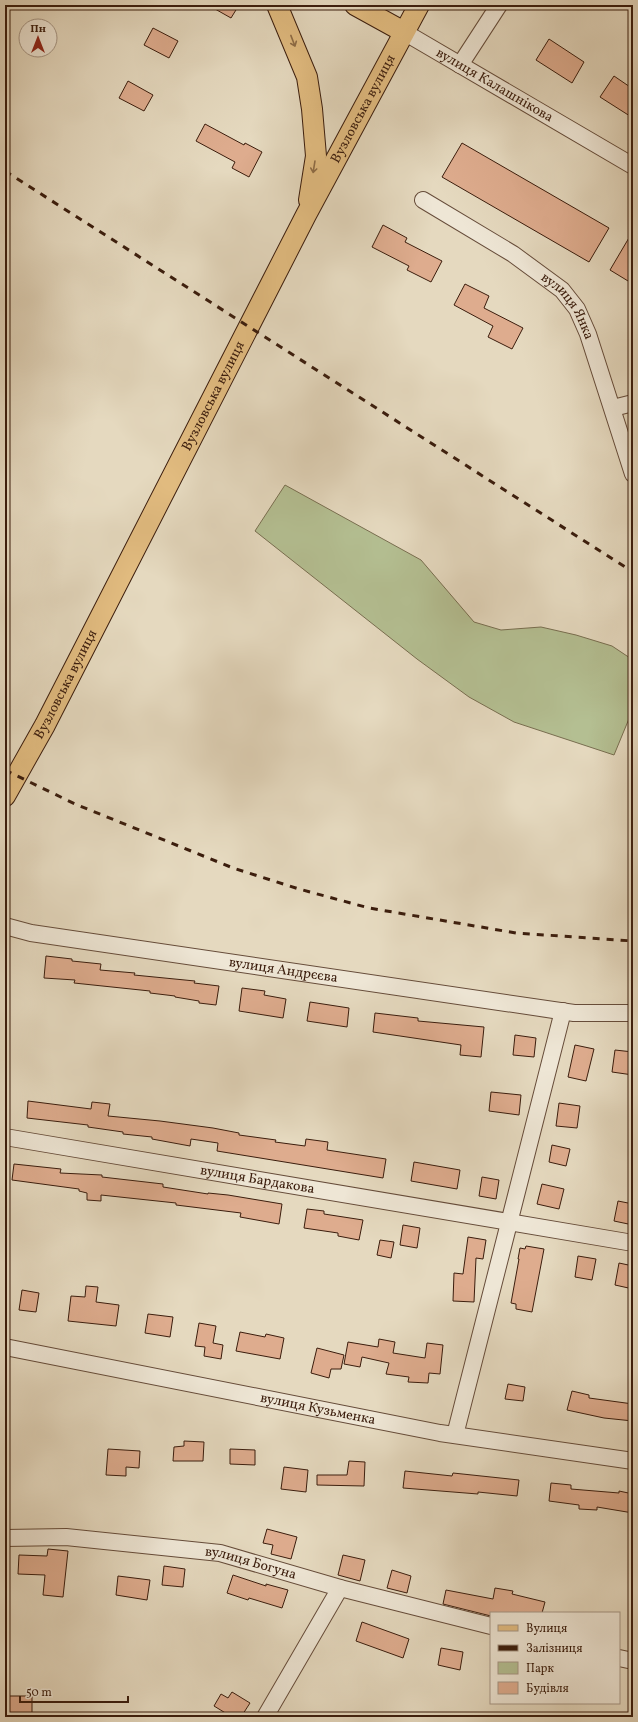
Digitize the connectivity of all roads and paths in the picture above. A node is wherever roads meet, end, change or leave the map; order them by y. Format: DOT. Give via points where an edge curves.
graph roads {
  1 [pos="277,5"];
  2 [pos="355,5"];
  3 [pos="419,5"];
  4 [pos="499,5"];
  5 [pos="404,32"];
  6 [pos="460,65"];
  7 [pos="633,166"];
  8 [pos="423,200"];
  9 [pos="306,215"];
  10 [pos="633,403"];
  11 [pos="613,408"];
  12 [pos="633,474"];
  13 [pos="7,792"];
  14 [pos="5,926"];
  15 [pos="563,1011"];
  16 [pos="633,1013"];
  17 [pos="5,1137"];
  18 [pos="510,1222"];
  19 [pos="633,1243"];
  20 [pos="5,1347"];
  21 [pos="455,1435"];
  22 [pos="633,1461"];
  23 [pos="5,1538"];
  24 [pos="340,1588"];
  25 [pos="490,1626"];
  26 [pos="620,1658"];
  27 [pos="633,1661"];
  28 [pos="265,1717"];
  1 -- 9 [label="main road, one-way" via="307,77 312,109 316,156"];
  2 -- 5 [label="main road, вулиця Калашнікова"];
  3 -- 5 [label="main road, Вузловська вулиця"];
  4 -- 6 [label="street"];
  5 -- 6 [label="street, вулиця Калашнікова"];
  5 -- 9 [label="main road, Вузловська вулиця"];
  6 -- 7 [label="street, вулиця Калашнікова"];
  8 -- 11 [label="street, вулиця Янка" via="513,254 562,290 577,309 588,334"];
  9 -- 13 [label="main road, Вузловська вулиця" via="45,725"];
  10 -- 11 [label="street"];
  11 -- 12 [label="street, вулиця Янка"];
  14 -- 15 [label="street, вулиця Андрєєва" via="39,934"];
  15 -- 16 [label="street, вулиця Андрєєва"];
  15 -- 18 [label="street"];
  17 -- 18 [label="street, вулиця Бардакова"];
  18 -- 19 [label="street, вулиця Бардакова"];
  18 -- 21 [label="street"];
  20 -- 21 [label="street, вулиця Кузьменка"];
  21 -- 22 [label="street, вулиця Кузьменка"];
  23 -- 24 [label="street, вулиця Богуна" via="66,1537 220,1553"];
  24 -- 25 [label="street, вулиця Богуна"];
  24 -- 28 [label="street"];
  26 -- 27 [label="street"];
}
